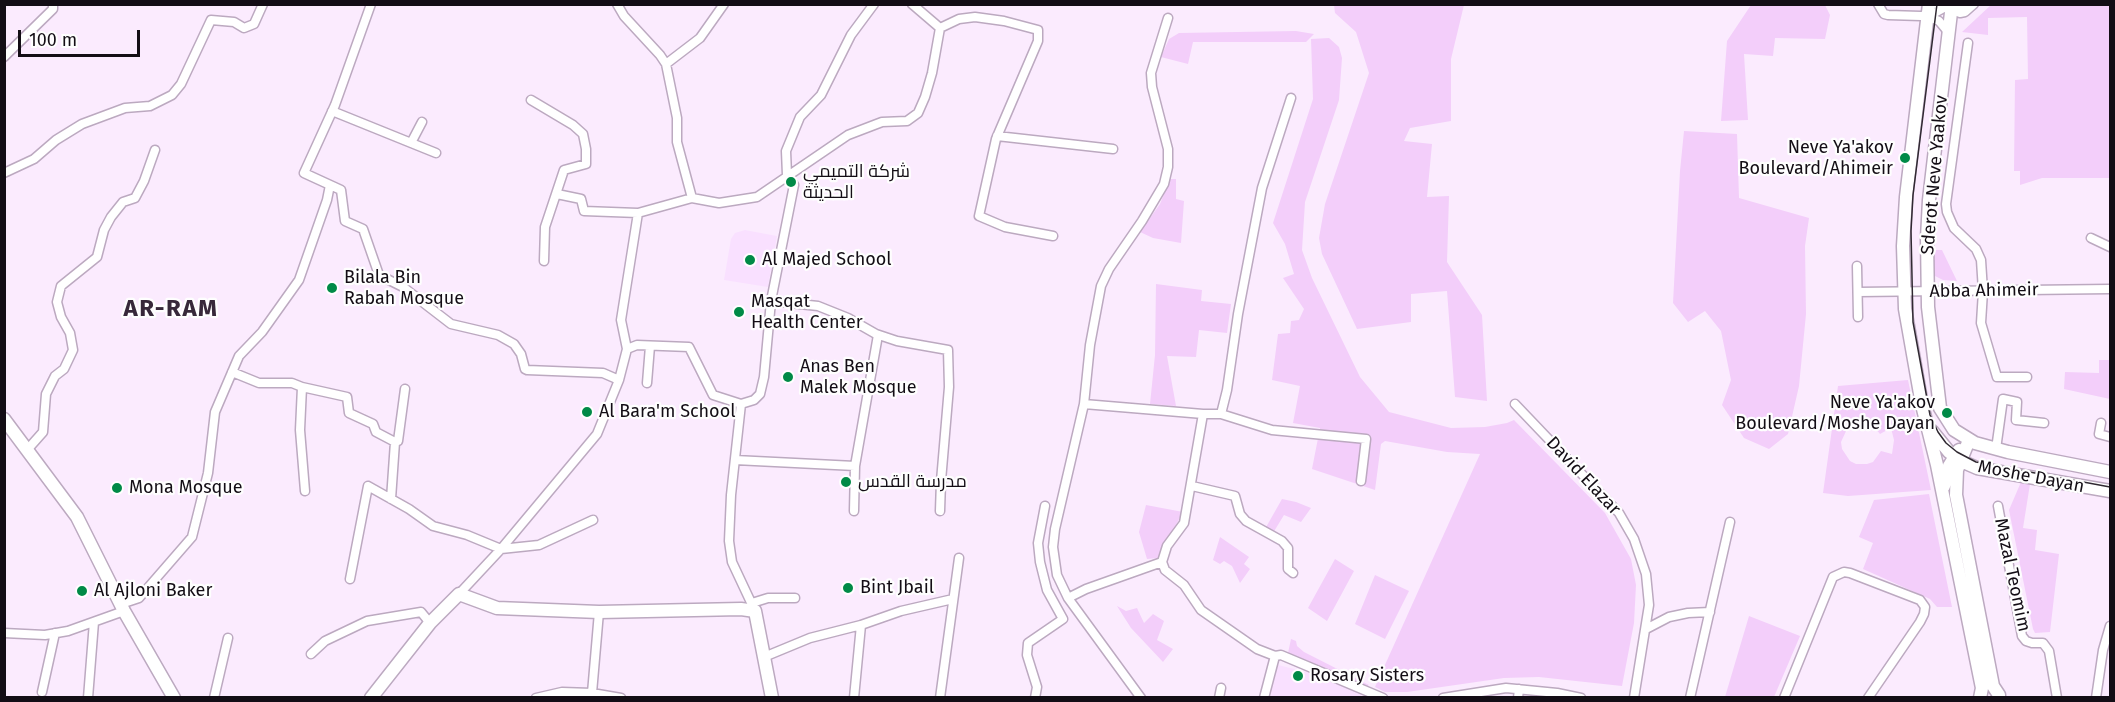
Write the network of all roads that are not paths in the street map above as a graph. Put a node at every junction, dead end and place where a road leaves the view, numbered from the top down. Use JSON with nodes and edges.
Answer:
{"nodes":[{"id":1,"x":53,"y":4,"type":"edge"},
{"id":2,"x":371,"y":4,"type":"edge"},
{"id":3,"x":617,"y":4,"type":"edge"},
{"id":4,"x":724,"y":4,"type":"edge"},
{"id":5,"x":874,"y":4,"type":"edge"},
{"id":6,"x":912,"y":4,"type":"edge"},
{"id":7,"x":1878,"y":4,"type":"edge"},
{"id":8,"x":1965,"y":4,"type":"edge"},
{"id":9,"x":1974,"y":4,"type":"edge"},
{"id":10,"x":262,"y":5,"type":"edge"},
{"id":11,"x":1947,"y":6,"type":"edge"},
{"id":12,"x":1929,"y":16,"type":"edge"},
{"id":13,"x":1168,"y":18,"type":"dead end"},
{"id":14,"x":940,"y":28,"type":"junction"},
{"id":15,"x":1949,"y":33,"type":"junction"},
{"id":16,"x":1968,"y":43,"type":"dead end"},
{"id":17,"x":4,"y":57,"type":"edge"},
{"id":18,"x":666,"y":64,"type":"junction"},
{"id":19,"x":1291,"y":98,"type":"dead end"},
{"id":20,"x":531,"y":100,"type":"dead end"},
{"id":21,"x":332,"y":111,"type":"junction"},
{"id":22,"x":422,"y":122,"type":"dead end"},
{"id":23,"x":997,"y":136,"type":"junction"},
{"id":24,"x":411,"y":143,"type":"junction"},
{"id":25,"x":1113,"y":149,"type":"dead end"},
{"id":26,"x":155,"y":150,"type":"dead end"},
{"id":27,"x":436,"y":153,"type":"dead end"},
{"id":28,"x":4,"y":173,"type":"edge"},
{"id":29,"x":787,"y":175,"type":"junction"},
{"id":30,"x":330,"y":185,"type":"junction"},
{"id":31,"x":557,"y":194,"type":"junction"},
{"id":32,"x":692,"y":198,"type":"junction"},
{"id":33,"x":639,"y":213,"type":"junction"},
{"id":34,"x":1053,"y":236,"type":"dead end"},
{"id":35,"x":2091,"y":238,"type":"dead end"},
{"id":36,"x":2110,"y":247,"type":"edge"},
{"id":37,"x":544,"y":261,"type":"dead end"},
{"id":38,"x":1857,"y":266,"type":"dead end"},
{"id":39,"x":2110,"y":289,"type":"edge"},
{"id":40,"x":1983,"y":291,"type":"junction"},
{"id":41,"x":1858,"y":292,"type":"junction"},
{"id":42,"x":1927,"y":292,"type":"junction"},
{"id":43,"x":1904,"y":293,"type":"junction"},
{"id":44,"x":771,"y":301,"type":"junction"},
{"id":45,"x":1858,"y":318,"type":"dead end"},
{"id":46,"x":878,"y":335,"type":"junction"},
{"id":47,"x":650,"y":346,"type":"junction"},
{"id":48,"x":627,"y":349,"type":"junction"},
{"id":49,"x":232,"y":372,"type":"junction"},
{"id":50,"x":2027,"y":377,"type":"dead end"},
{"id":51,"x":619,"y":380,"type":"junction"},
{"id":52,"x":647,"y":383,"type":"dead end"},
{"id":53,"x":302,"y":387,"type":"junction"},
{"id":54,"x":405,"y":389,"type":"dead end"},
{"id":55,"x":741,"y":404,"type":"junction"},
{"id":56,"x":1084,"y":404,"type":"junction"},
{"id":57,"x":1515,"y":404,"type":"dead end"},
{"id":58,"x":1203,"y":414,"type":"junction"},
{"id":59,"x":1221,"y":414,"type":"junction"},
{"id":60,"x":1925,"y":416,"type":"junction"},
{"id":61,"x":4,"y":418,"type":"edge"},
{"id":62,"x":2044,"y":423,"type":"dead end"},
{"id":63,"x":2101,"y":423,"type":"dead end"},
{"id":64,"x":2110,"y":437,"type":"edge"},
{"id":65,"x":1969,"y":440,"type":"junction"},
{"id":66,"x":395,"y":442,"type":"junction"},
{"id":67,"x":27,"y":450,"type":"junction"},
{"id":68,"x":1995,"y":450,"type":"junction"},
{"id":69,"x":1958,"y":458,"type":"junction"},
{"id":70,"x":735,"y":460,"type":"junction"},
{"id":71,"x":855,"y":466,"type":"junction"},
{"id":72,"x":1981,"y":469,"type":"junction"},
{"id":73,"x":2110,"y":472,"type":"edge"},
{"id":74,"x":1360,"y":481,"type":"dead end"},
{"id":75,"x":1955,"y":484,"type":"junction"},
{"id":76,"x":1192,"y":486,"type":"junction"},
{"id":77,"x":304,"y":491,"type":"dead end"},
{"id":78,"x":2110,"y":491,"type":"edge"},
{"id":79,"x":391,"y":499,"type":"junction"},
{"id":80,"x":1045,"y":506,"type":"dead end"},
{"id":81,"x":1998,"y":506,"type":"dead end"},
{"id":82,"x":1945,"y":507,"type":"junction"},
{"id":83,"x":854,"y":511,"type":"dead end"},
{"id":84,"x":940,"y":511,"type":"dead end"},
{"id":85,"x":593,"y":520,"type":"dead end"},
{"id":86,"x":1730,"y":522,"type":"dead end"},
{"id":87,"x":501,"y":549,"type":"junction"},
{"id":88,"x":959,"y":558,"type":"dead end"},
{"id":89,"x":1161,"y":562,"type":"junction"},
{"id":90,"x":1293,"y":573,"type":"dead end"},
{"id":91,"x":350,"y":579,"type":"dead end"},
{"id":92,"x":459,"y":594,"type":"junction"},
{"id":93,"x":795,"y":598,"type":"dead end"},
{"id":94,"x":1068,"y":598,"type":"junction"},
{"id":95,"x":953,"y":599,"type":"junction"},
{"id":96,"x":754,"y":607,"type":"junction"},
{"id":97,"x":123,"y":608,"type":"junction"},
{"id":98,"x":599,"y":612,"type":"junction"},
{"id":99,"x":1710,"y":612,"type":"junction"},
{"id":100,"x":94,"y":622,"type":"junction"},
{"id":101,"x":430,"y":623,"type":"junction"},
{"id":102,"x":861,"y":625,"type":"junction"},
{"id":103,"x":2110,"y":626,"type":"edge"},
{"id":104,"x":1646,"y":629,"type":"junction"},
{"id":105,"x":4,"y":633,"type":"edge"},
{"id":106,"x":55,"y":633,"type":"junction"},
{"id":107,"x":228,"y":638,"type":"dead end"},
{"id":108,"x":311,"y":654,"type":"dead end"},
{"id":109,"x":1275,"y":656,"type":"junction"},
{"id":110,"x":764,"y":657,"type":"junction"},
{"id":111,"x":1221,"y":688,"type":"dead end"},
{"id":112,"x":42,"y":692,"type":"dead end"},
{"id":113,"x":1518,"y":693,"type":"edge"},
{"id":114,"x":591,"y":695,"type":"edge"},
{"id":115,"x":1369,"y":695,"type":"edge"},
{"id":116,"x":2000,"y":696,"type":"edge"},
{"id":117,"x":88,"y":698,"type":"edge"},
{"id":118,"x":174,"y":698,"type":"edge"},
{"id":119,"x":214,"y":698,"type":"edge"},
{"id":120,"x":372,"y":698,"type":"edge"},
{"id":121,"x":536,"y":698,"type":"edge"},
{"id":122,"x":621,"y":698,"type":"edge"},
{"id":123,"x":772,"y":698,"type":"edge"},
{"id":124,"x":854,"y":698,"type":"edge"},
{"id":125,"x":940,"y":698,"type":"edge"},
{"id":126,"x":1035,"y":698,"type":"edge"},
{"id":127,"x":1141,"y":698,"type":"edge"},
{"id":128,"x":1219,"y":698,"type":"edge"},
{"id":129,"x":1264,"y":698,"type":"edge"},
{"id":130,"x":1383,"y":698,"type":"edge"},
{"id":131,"x":1443,"y":698,"type":"edge"},
{"id":132,"x":1581,"y":698,"type":"edge"},
{"id":133,"x":1634,"y":698,"type":"edge"},
{"id":134,"x":1690,"y":698,"type":"edge"},
{"id":135,"x":1784,"y":698,"type":"edge"},
{"id":136,"x":1868,"y":698,"type":"edge"},
{"id":137,"x":1980,"y":698,"type":"edge"},
{"id":138,"x":2057,"y":698,"type":"edge"},
{"id":139,"x":2096,"y":698,"type":"edge"}],
"edges":[{"from":1,"to":17,"type":"street"},
{"from":2,"to":21,"type":"street"},
{"from":3,"to":18,"type":"street"},
{"from":4,"to":18,"type":"street"},
{"from":5,"to":29,"type":"street"},
{"from":6,"to":14,"type":"street"},
{"from":7,"to":12,"type":"street"},
{"from":8,"to":11,"type":"street"},
{"from":9,"to":11,"type":"street"},
{"from":10,"to":28,"type":"street"},
{"from":11,"to":12,"type":"street"},
{"from":11,"to":15,"type":"street","name":"Sderot Neve Yaakov"},
{"from":12,"to":15,"type":"street"},
{"from":12,"to":43,"type":"street","name":"Sderot Neve Yaakov"},
{"from":13,"to":56,"type":"street"},
{"from":14,"to":23,"type":"street"},
{"from":14,"to":29,"type":"street"},
{"from":15,"to":42,"type":"street","name":"Sderot Neve Yaakov"},
{"from":16,"to":40,"type":"street"},
{"from":18,"to":32,"type":"street"},
{"from":19,"to":59,"type":"street"},
{"from":20,"to":31,"type":"street"},
{"from":21,"to":24,"type":"street"},
{"from":21,"to":30,"type":"street"},
{"from":22,"to":24,"type":"street"},
{"from":23,"to":25,"type":"street"},
{"from":23,"to":34,"type":"street"},
{"from":24,"to":27,"type":"street"},
{"from":26,"to":67,"type":"street"},
{"from":29,"to":32,"type":"street"},
{"from":29,"to":44,"type":"street"},
{"from":30,"to":49,"type":"street"},
{"from":30,"to":51,"type":"street"},
{"from":31,"to":33,"type":"street"},
{"from":31,"to":37,"type":"street"},
{"from":32,"to":33,"type":"street"},
{"from":33,"to":48,"type":"street"},
{"from":35,"to":36,"type":"street"},
{"from":38,"to":41,"type":"street"},
{"from":39,"to":40,"type":"street","name":"Abba Ahimeir"},
{"from":40,"to":42,"type":"street","name":"Abba Ahimeir"},
{"from":40,"to":50,"type":"street"},
{"from":41,"to":43,"type":"street","name":"Abba Ahimeir"},
{"from":41,"to":45,"type":"street"},
{"from":42,"to":43,"type":"street","name":"Abba Ahimeir"},
{"from":42,"to":65,"type":"street","name":"Sderot Neve Yaakov"},
{"from":43,"to":60,"type":"street","name":"Sderot Neve Yaakov"},
{"from":44,"to":46,"type":"street"},
{"from":44,"to":55,"type":"street"},
{"from":46,"to":71,"type":"street"},
{"from":46,"to":84,"type":"street"},
{"from":47,"to":48,"type":"street"},
{"from":47,"to":52,"type":"street"},
{"from":47,"to":55,"type":"street"},
{"from":48,"to":51,"type":"street"},
{"from":49,"to":53,"type":"street"},
{"from":49,"to":97,"type":"street"},
{"from":51,"to":87,"type":"street"},
{"from":53,"to":66,"type":"street"},
{"from":53,"to":77,"type":"street"},
{"from":54,"to":66,"type":"street"},
{"from":55,"to":70,"type":"street"},
{"from":56,"to":58,"type":"street"},
{"from":56,"to":94,"type":"street"},
{"from":57,"to":104,"type":"street","name":"David Elazar"},
{"from":58,"to":59,"type":"street"},
{"from":58,"to":76,"type":"street"},
{"from":59,"to":74,"type":"street"},
{"from":60,"to":69,"type":"street","name":"Sderot Neve Yaakov"},
{"from":60,"to":82,"type":"street","name":"Sderot Neve Yaakov"},
{"from":61,"to":67,"type":"street"},
{"from":62,"to":68,"type":"street"},
{"from":63,"to":64,"type":"street"},
{"from":65,"to":68,"type":"street","name":"Moshe Dayan"},
{"from":65,"to":69,"type":"street","name":"Sderot Neve Yaakov"},
{"from":66,"to":79,"type":"street"},
{"from":67,"to":97,"type":"street"},
{"from":68,"to":73,"type":"street","name":"Moshe Dayan"},
{"from":69,"to":72,"type":"street","name":"Moshe Dayan"},
{"from":69,"to":75,"type":"street","name":"Sderot Neve Yaakov"},
{"from":69,"to":82,"type":"street","name":"Sderot Neve Yaakov"},
{"from":70,"to":71,"type":"street"},
{"from":70,"to":96,"type":"street"},
{"from":71,"to":83,"type":"street"},
{"from":72,"to":75,"type":"street"},
{"from":72,"to":78,"type":"street","name":"Moshe Dayan"},
{"from":75,"to":116,"type":"street","name":"Sderot Neve Yaakov"},
{"from":76,"to":89,"type":"street"},
{"from":76,"to":90,"type":"street"},
{"from":79,"to":87,"type":"street"},
{"from":79,"to":91,"type":"street"},
{"from":80,"to":126,"type":"street"},
{"from":81,"to":138,"type":"street","name":"Mazal Teomim"},
{"from":82,"to":137,"type":"street","name":"Sderot Neve Yaakov"},
{"from":85,"to":87,"type":"street"},
{"from":86,"to":99,"type":"street"},
{"from":87,"to":92,"type":"street"},
{"from":88,"to":95,"type":"street"},
{"from":89,"to":94,"type":"street"},
{"from":89,"to":109,"type":"street"},
{"from":92,"to":98,"type":"street"},
{"from":92,"to":101,"type":"street"},
{"from":93,"to":96,"type":"street"},
{"from":94,"to":127,"type":"street"},
{"from":95,"to":102,"type":"street"},
{"from":95,"to":125,"type":"street"},
{"from":96,"to":98,"type":"street"},
{"from":96,"to":110,"type":"street"},
{"from":97,"to":100,"type":"street"},
{"from":97,"to":118,"type":"street"},
{"from":98,"to":114,"type":"street"},
{"from":99,"to":104,"type":"street"},
{"from":99,"to":134,"type":"street"},
{"from":100,"to":106,"type":"street"},
{"from":100,"to":117,"type":"street"},
{"from":101,"to":108,"type":"street"},
{"from":101,"to":120,"type":"street"},
{"from":102,"to":110,"type":"street"},
{"from":102,"to":124,"type":"street"},
{"from":103,"to":139,"type":"street"},
{"from":104,"to":133,"type":"street","name":"David Elazar"},
{"from":105,"to":106,"type":"street"},
{"from":106,"to":112,"type":"street"},
{"from":107,"to":119,"type":"street"},
{"from":109,"to":115,"type":"street"},
{"from":109,"to":129,"type":"street"},
{"from":110,"to":123,"type":"street"},
{"from":111,"to":128,"type":"street"},
{"from":113,"to":131,"type":"street"},
{"from":113,"to":132,"type":"street"},
{"from":114,"to":121,"type":"street"},
{"from":114,"to":122,"type":"street"},
{"from":115,"to":130,"type":"street"},
{"from":116,"to":137,"type":"street"},
{"from":135,"to":136,"type":"street"}]}
